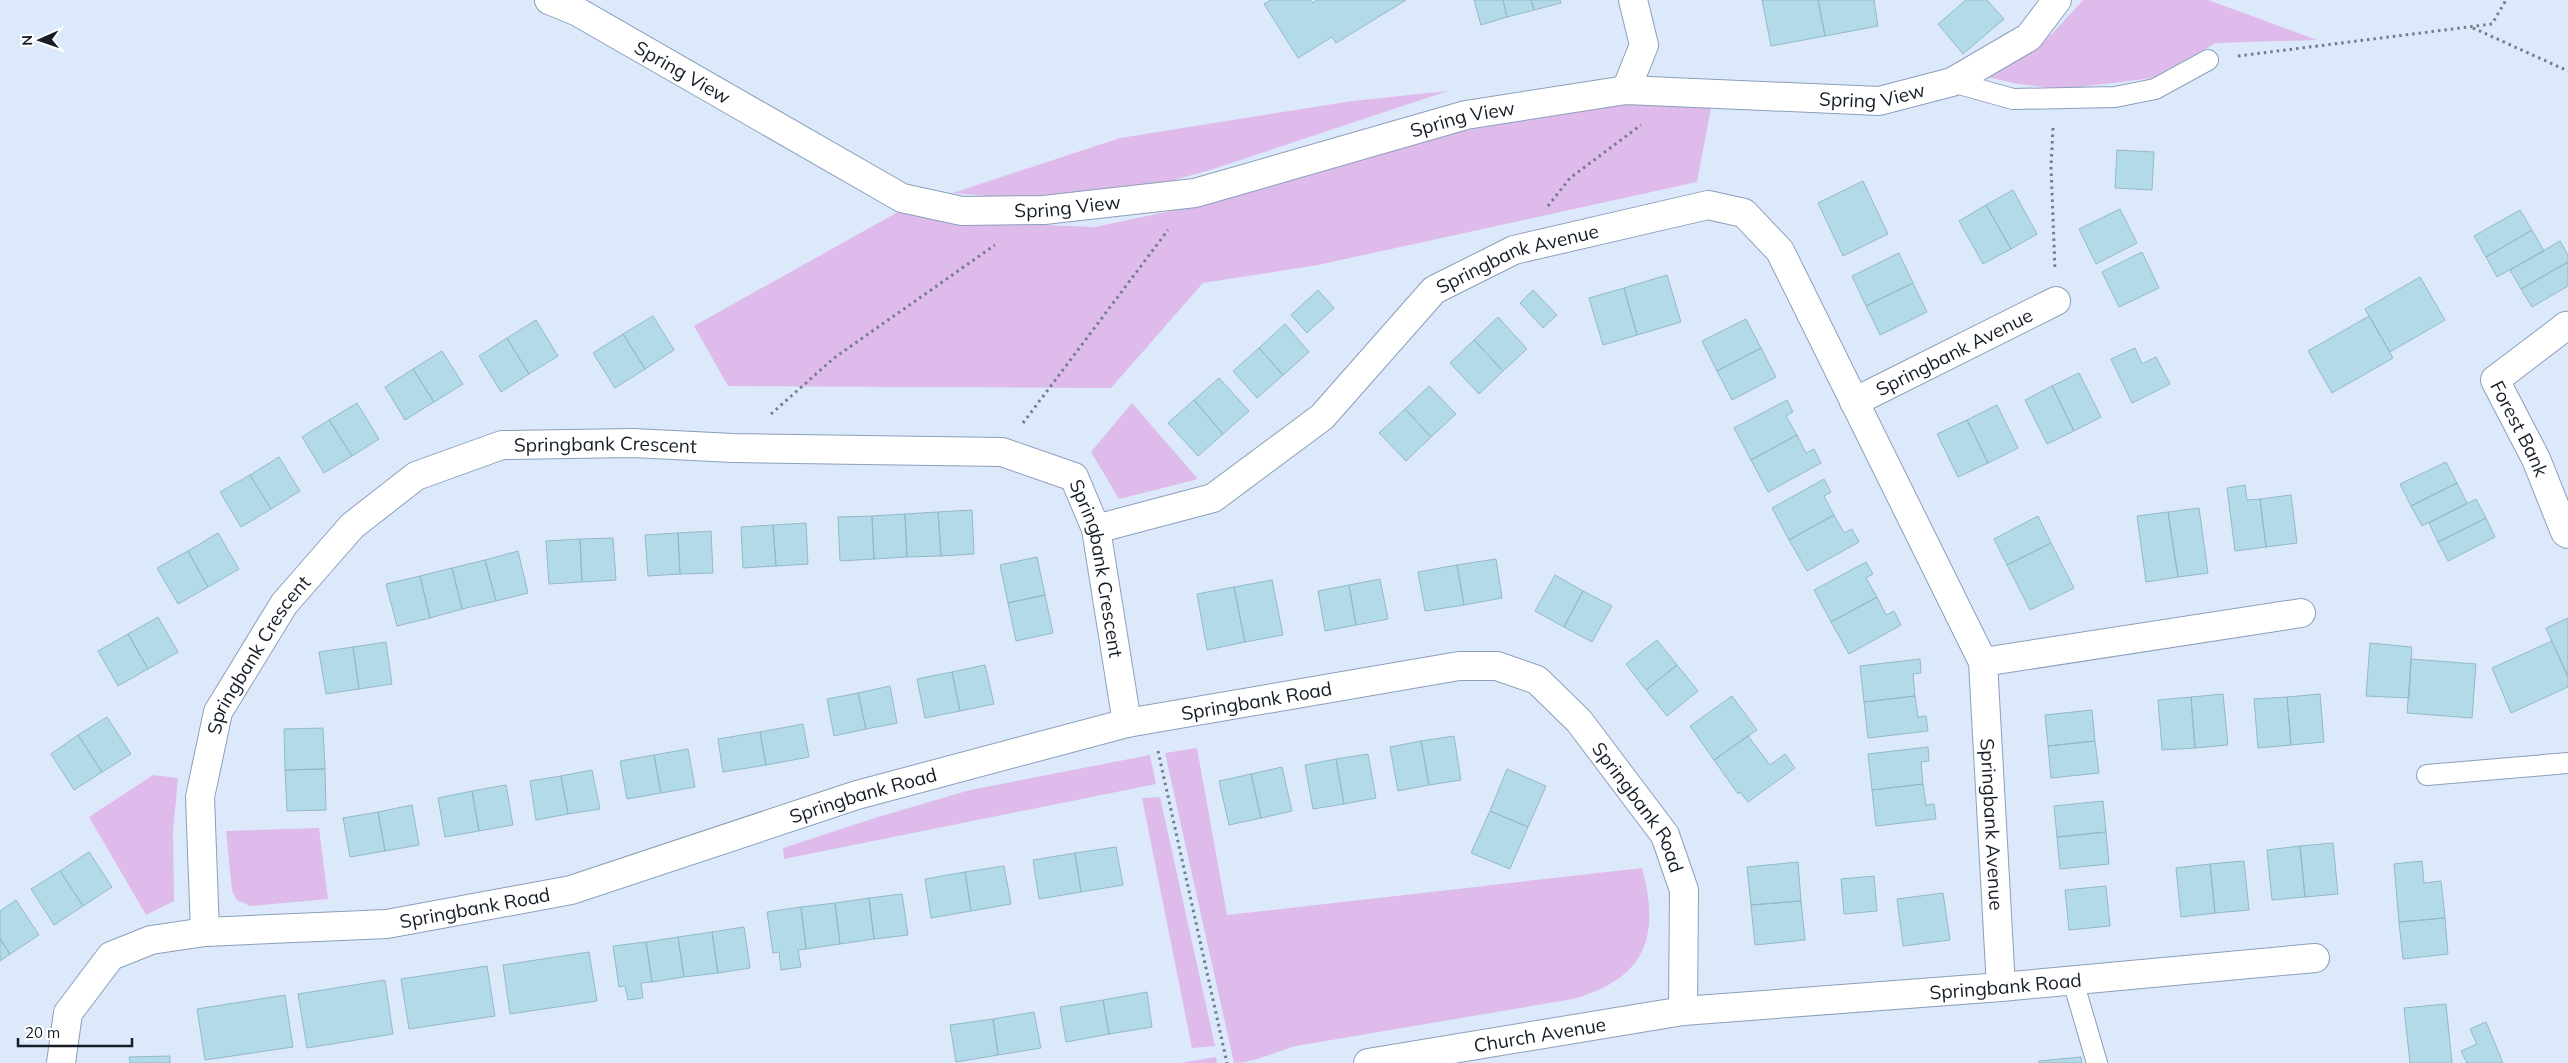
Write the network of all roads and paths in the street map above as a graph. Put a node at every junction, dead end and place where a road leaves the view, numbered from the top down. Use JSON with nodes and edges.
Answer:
{"nodes":[{"id":1,"x":549,"y":0,"type":"edge"},
{"id":2,"x":1633,"y":0,"type":"edge"},
{"id":3,"x":2057,"y":0,"type":"edge"},
{"id":4,"x":2506,"y":0,"type":"edge"},
{"id":5,"x":2472,"y":27,"type":"junction"},
{"id":6,"x":2208,"y":60,"type":"joint"},
{"id":7,"x":2568,"y":71,"type":"edge"},
{"id":8,"x":1952,"y":82,"type":"junction"},
{"id":9,"x":1626,"y":90,"type":"junction"},
{"id":10,"x":2055,"y":100,"type":"junction"},
{"id":11,"x":1644,"y":122,"type":"dead end"},
{"id":12,"x":1195,"y":193,"type":"junction"},
{"id":13,"x":1547,"y":207,"type":"dead end"},
{"id":14,"x":996,"y":244,"type":"dead end"},
{"id":15,"x":2056,"y":301,"type":"joint"},
{"id":16,"x":2568,"y":327,"type":"edge"},
{"id":17,"x":1854,"y":402,"type":"junction"},
{"id":18,"x":733,"y":448,"type":"junction"},
{"id":19,"x":1002,"y":452,"type":"junction"},
{"id":20,"x":1096,"y":529,"type":"junction"},
{"id":21,"x":2568,"y":534,"type":"edge"},
{"id":22,"x":2301,"y":613,"type":"dead end"},
{"id":23,"x":1984,"y":662,"type":"junction"},
{"id":24,"x":1139,"y":721,"type":"junction"},
{"id":25,"x":2568,"y":763,"type":"edge"},
{"id":26,"x":2427,"y":775,"type":"dead end"},
{"id":27,"x":205,"y":932,"type":"junction"},
{"id":28,"x":2315,"y":958,"type":"dead end"},
{"id":29,"x":2073,"y":981,"type":"junction"},
{"id":30,"x":2001,"y":987,"type":"junction"},
{"id":31,"x":1683,"y":1012,"type":"junction"},
{"id":32,"x":61,"y":1063,"type":"edge"},
{"id":33,"x":1226,"y":1063,"type":"edge"},
{"id":34,"x":1368,"y":1063,"type":"edge"},
{"id":35,"x":2097,"y":1063,"type":"edge"}],
"edges":[{"from":1,"to":12,"type":"street","name":"Spring View"},
{"from":2,"to":9,"type":"street"},
{"from":3,"to":8,"type":"street","name":"Spring View"},
{"from":4,"to":5,"type":"path"},
{"from":5,"to":6,"type":"path"},
{"from":5,"to":7,"type":"path"},
{"from":6,"to":10,"type":"lane"},
{"from":8,"to":9,"type":"street","name":"Spring View"},
{"from":8,"to":10,"type":"lane"},
{"from":9,"to":12,"type":"street","name":"Spring View"},
{"from":10,"to":15,"type":"path"},
{"from":11,"to":13,"type":"path"},
{"from":12,"to":19,"type":"path"},
{"from":14,"to":18,"type":"path"},
{"from":15,"to":17,"type":"street","name":"Springbank Avenue"},
{"from":16,"to":21,"type":"street","name":"Forest Bank"},
{"from":17,"to":20,"type":"street","name":"Springbank Avenue"},
{"from":17,"to":23,"type":"street","name":"Springbank Avenue"},
{"from":18,"to":19,"type":"street","name":"Springbank Crescent"},
{"from":18,"to":27,"type":"street","name":"Springbank Crescent"},
{"from":19,"to":20,"type":"street","name":"Springbank Crescent"},
{"from":20,"to":24,"type":"street","name":"Springbank Crescent"},
{"from":22,"to":23,"type":"street"},
{"from":23,"to":30,"type":"street","name":"Springbank Avenue"},
{"from":24,"to":27,"type":"street","name":"Springbank Road"},
{"from":24,"to":31,"type":"street","name":"Springbank Road"},
{"from":24,"to":33,"type":"path"},
{"from":25,"to":26,"type":"lane"},
{"from":27,"to":32,"type":"street","name":"Springbank Road"},
{"from":28,"to":29,"type":"street","name":"Springbank Road"},
{"from":29,"to":30,"type":"street","name":"Springbank Road"},
{"from":29,"to":35,"type":"lane"},
{"from":30,"to":31,"type":"street","name":"Springbank Road"},
{"from":31,"to":34,"type":"street","name":"Church Avenue"}]}
